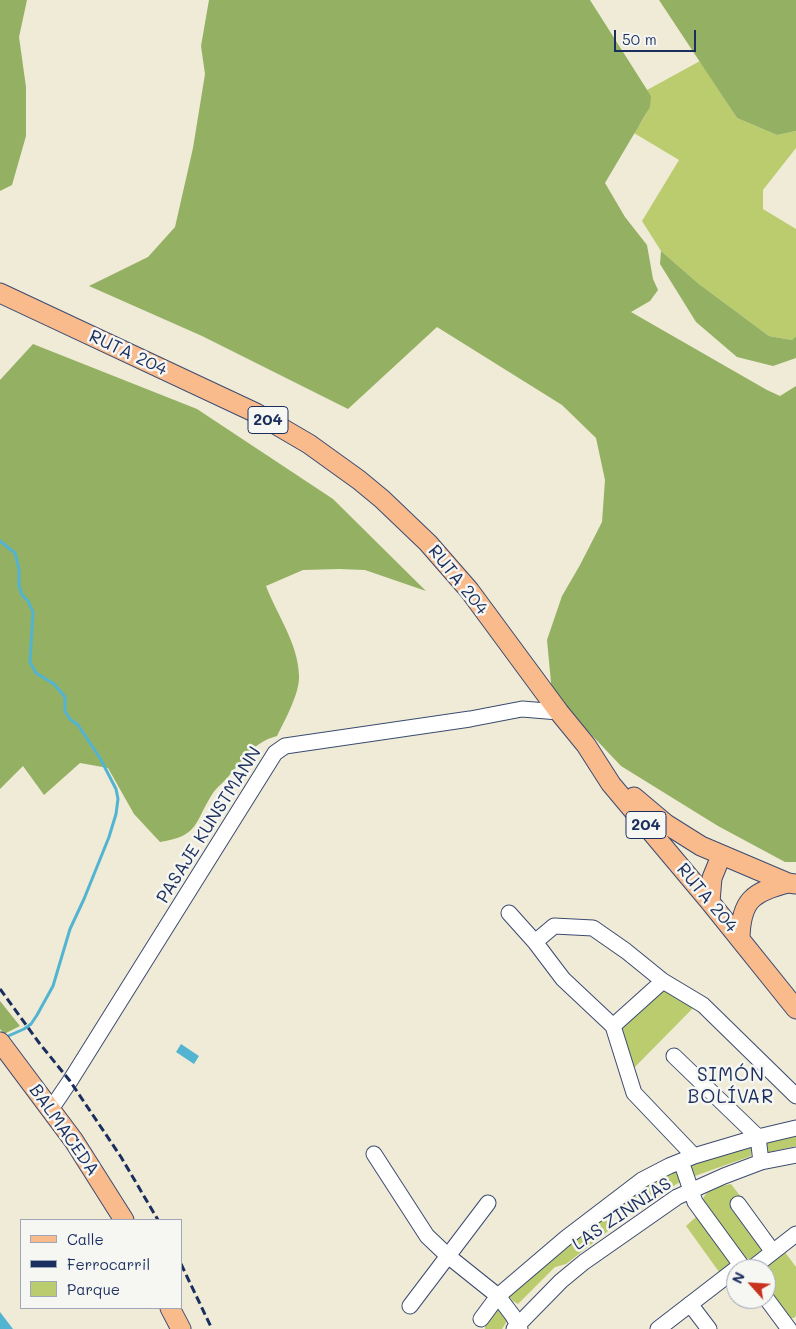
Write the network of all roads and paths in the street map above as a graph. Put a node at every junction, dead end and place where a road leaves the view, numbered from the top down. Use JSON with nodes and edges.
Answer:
{"nodes":[{"id":1,"x":0,"y":293,"type":"edge"},
{"id":2,"x":559,"y":712,"type":"junction"},
{"id":3,"x":586,"y":745,"type":"junction"},
{"id":4,"x":721,"y":856,"type":"junction"},
{"id":5,"x":792,"y":884,"type":"edge"},
{"id":6,"x":710,"y":902,"type":"junction"},
{"id":7,"x":509,"y":913,"type":"dead end"},
{"id":8,"x":740,"y":938,"type":"junction"},
{"id":9,"x":535,"y":942,"type":"junction"},
{"id":10,"x":663,"y":981,"type":"junction"},
{"id":11,"x":796,"y":1009,"type":"edge"},
{"id":12,"x":614,"y":1026,"type":"junction"},
{"id":13,"x":0,"y":1042,"type":"edge"},
{"id":14,"x":674,"y":1056,"type":"dead end"},
{"id":15,"x":796,"y":1096,"type":"edge"},
{"id":16,"x":51,"y":1109,"type":"junction"},
{"id":17,"x":796,"y":1128,"type":"edge"},
{"id":18,"x":758,"y":1137,"type":"junction"},
{"id":19,"x":374,"y":1154,"type":"dead end"},
{"id":20,"x":796,"y":1154,"type":"edge"},
{"id":21,"x":688,"y":1158,"type":"junction"},
{"id":22,"x":760,"y":1162,"type":"junction"},
{"id":23,"x":690,"y":1190,"type":"junction"},
{"id":24,"x":488,"y":1203,"type":"dead end"},
{"id":25,"x":738,"y":1204,"type":"dead end"},
{"id":26,"x":123,"y":1219,"type":"edge"},
{"id":27,"x":796,"y":1234,"type":"edge"},
{"id":28,"x":773,"y":1252,"type":"junction"},
{"id":29,"x":448,"y":1256,"type":"junction"},
{"id":30,"x":738,"y":1259,"type":"edge"},
{"id":31,"x":761,"y":1259,"type":"edge"},
{"id":32,"x":726,"y":1280,"type":"edge"},
{"id":33,"x":498,"y":1296,"type":"junction"},
{"id":34,"x":690,"y":1304,"type":"junction"},
{"id":35,"x":410,"y":1306,"type":"dead end"},
{"id":36,"x":171,"y":1309,"type":"edge"},
{"id":37,"x":775,"y":1309,"type":"edge"},
{"id":38,"x":481,"y":1319,"type":"dead end"},
{"id":39,"x":796,"y":1326,"type":"edge"},
{"id":40,"x":517,"y":1328,"type":"edge"},
{"id":41,"x":181,"y":1329,"type":"edge"},
{"id":42,"x":658,"y":1329,"type":"edge"},
{"id":43,"x":709,"y":1329,"type":"edge"},
{"id":44,"x":791,"y":1329,"type":"edge"}],
"edges":[{"from":1,"to":2,"type":"main road","name":"RUTA 204","number":"204"},
{"from":2,"to":3,"type":"main road","name":"RUTA 204","number":"204"},
{"from":2,"to":16,"type":"street","name":"PASAJE KUNSTMANN"},
{"from":3,"to":4,"type":"main road"},
{"from":3,"to":6,"type":"main road","name":"RUTA 204","number":"204"},
{"from":4,"to":5,"type":"main road"},
{"from":4,"to":6,"type":"main road"},
{"from":5,"to":8,"type":"main road"},
{"from":6,"to":8,"type":"main road","name":"RUTA 204","number":"204"},
{"from":7,"to":9,"type":"street"},
{"from":8,"to":11,"type":"main road","name":"RUTA 204","number":"204"},
{"from":9,"to":10,"type":"street"},
{"from":9,"to":12,"type":"street"},
{"from":10,"to":12,"type":"street"},
{"from":10,"to":15,"type":"street"},
{"from":12,"to":21,"type":"street"},
{"from":13,"to":16,"type":"main road","name":"BALMACEDA"},
{"from":14,"to":18,"type":"street"},
{"from":16,"to":26,"type":"main road","name":"BALMACEDA"},
{"from":17,"to":18,"type":"street"},
{"from":18,"to":21,"type":"street"},
{"from":18,"to":22,"type":"street"},
{"from":19,"to":29,"type":"street"},
{"from":20,"to":22,"type":"street","name":"LAS ZINNIAS"},
{"from":21,"to":23,"type":"street"},
{"from":21,"to":33,"type":"street"},
{"from":22,"to":23,"type":"street","name":"LAS ZINNIAS"},
{"from":23,"to":30,"type":"street"},
{"from":23,"to":40,"type":"street","name":"LAS ZINNIAS"},
{"from":24,"to":29,"type":"street"},
{"from":25,"to":28,"type":"street"},
{"from":27,"to":28,"type":"street"},
{"from":28,"to":31,"type":"street"},
{"from":29,"to":33,"type":"street"},
{"from":29,"to":35,"type":"street"},
{"from":32,"to":34,"type":"street"},
{"from":33,"to":38,"type":"street"},
{"from":33,"to":40,"type":"street"},
{"from":34,"to":42,"type":"street"},
{"from":34,"to":43,"type":"street"},
{"from":36,"to":41,"type":"main road"},
{"from":37,"to":44,"type":"street"},
{"from":39,"to":44,"type":"street"}]}
